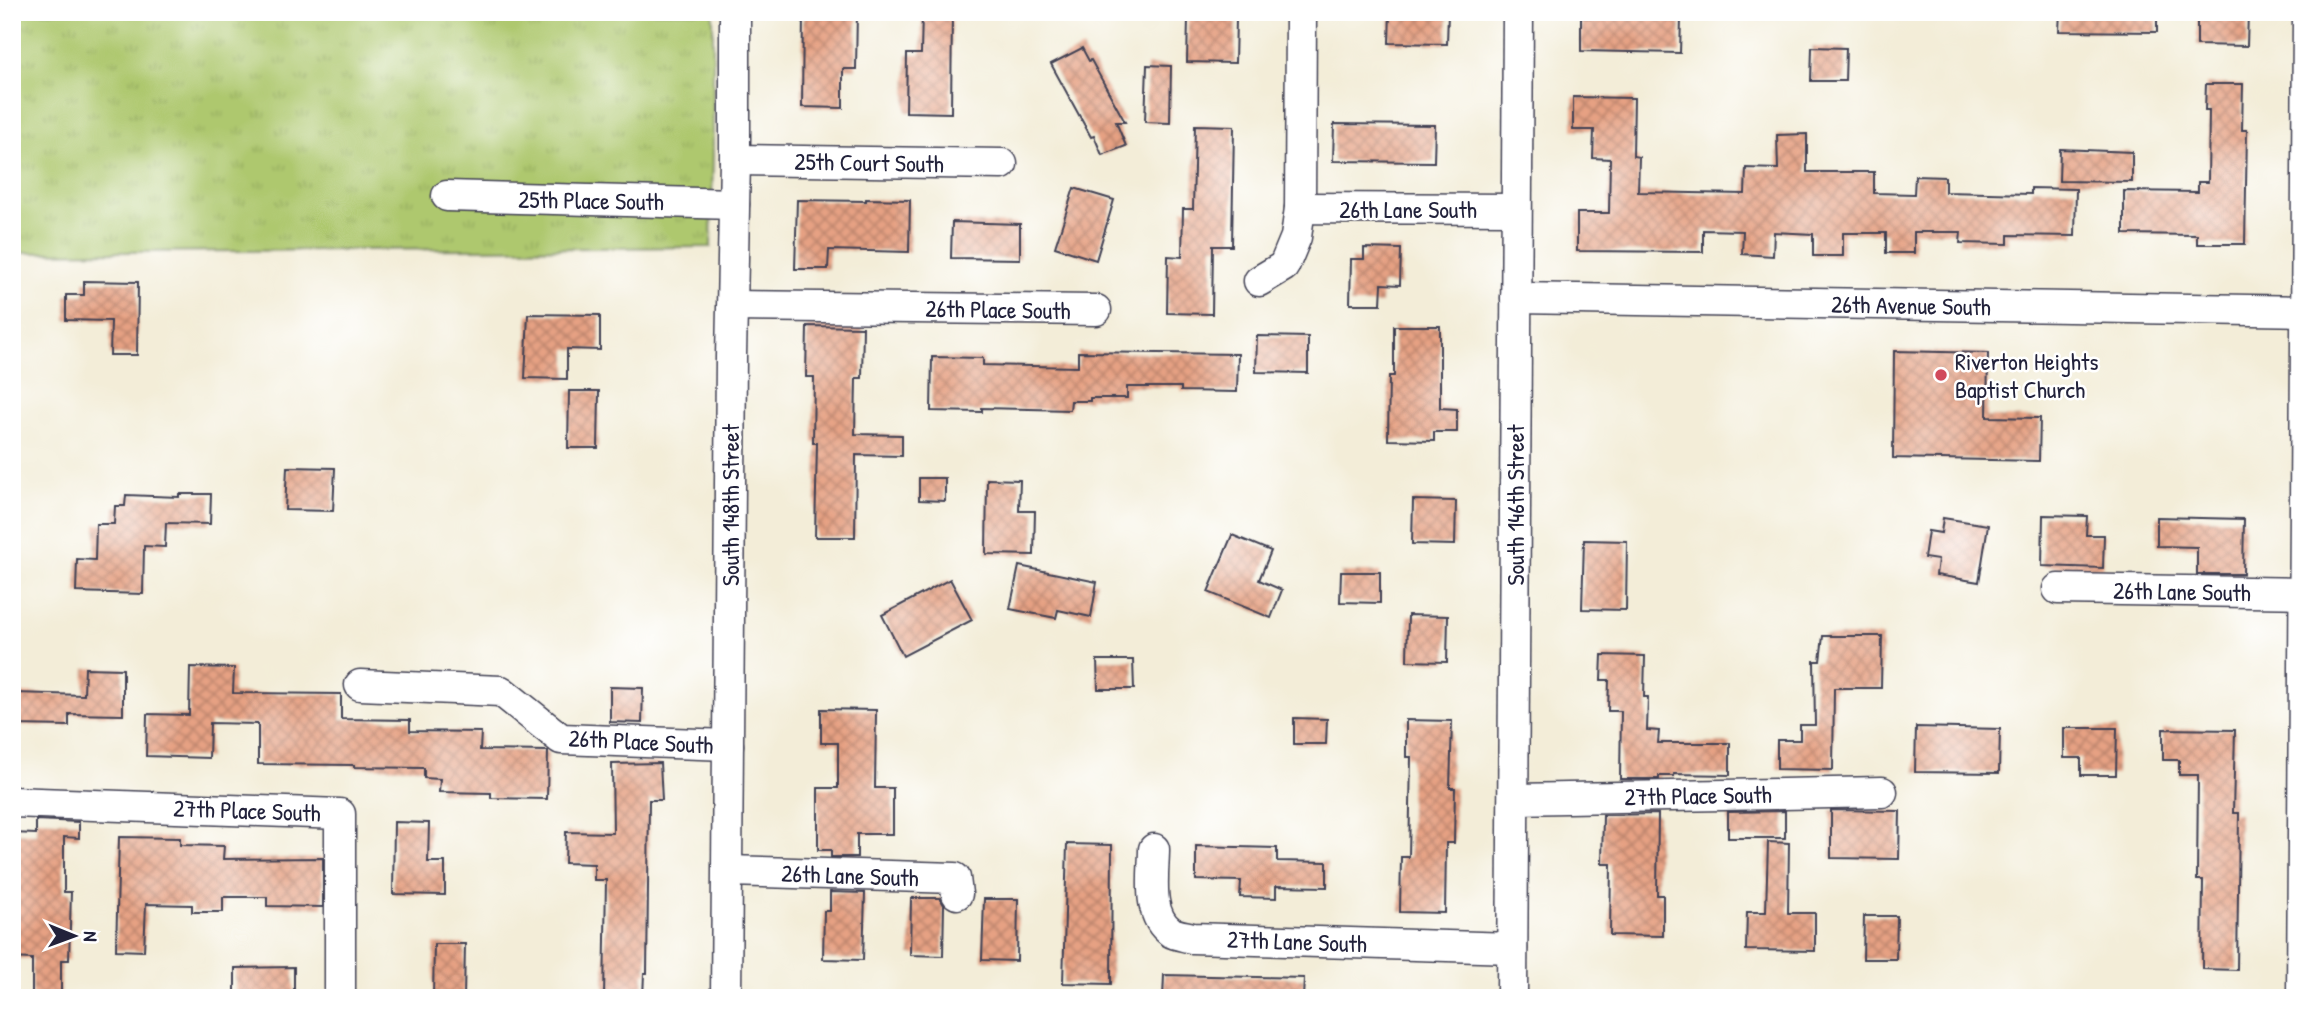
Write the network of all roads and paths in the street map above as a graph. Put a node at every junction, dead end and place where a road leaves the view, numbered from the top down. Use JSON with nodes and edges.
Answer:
{"nodes":[{"id":1,"x":735,"y":12,"type":"edge"},
{"id":2,"x":1301,"y":12,"type":"edge"},
{"id":3,"x":1518,"y":12,"type":"edge"},
{"id":4,"x":2308,"y":12,"type":"edge"},
{"id":5,"x":735,"y":160,"type":"junction"},
{"id":6,"x":1002,"y":164,"type":"dead end"},
{"id":7,"x":447,"y":197,"type":"dead end"},
{"id":8,"x":734,"y":204,"type":"junction"},
{"id":9,"x":1300,"y":208,"type":"junction"},
{"id":10,"x":1515,"y":209,"type":"junction"},
{"id":11,"x":1259,"y":281,"type":"dead end"},
{"id":12,"x":1516,"y":298,"type":"junction"},
{"id":13,"x":733,"y":306,"type":"junction"},
{"id":14,"x":1096,"y":310,"type":"dead end"},
{"id":15,"x":2306,"y":311,"type":"junction"},
{"id":16,"x":2059,"y":590,"type":"dead end"},
{"id":17,"x":2305,"y":593,"type":"junction"},
{"id":18,"x":360,"y":685,"type":"dead end"},
{"id":19,"x":728,"y":745,"type":"junction"},
{"id":20,"x":1882,"y":792,"type":"dead end"},
{"id":21,"x":1514,"y":799,"type":"junction"},
{"id":22,"x":12,"y":802,"type":"edge"},
{"id":23,"x":1154,"y":849,"type":"dead end"},
{"id":24,"x":727,"y":871,"type":"junction"},
{"id":25,"x":957,"y":894,"type":"dead end"},
{"id":26,"x":1512,"y":948,"type":"junction"},
{"id":27,"x":340,"y":998,"type":"edge"},
{"id":28,"x":726,"y":998,"type":"edge"},
{"id":29,"x":1511,"y":998,"type":"edge"},
{"id":30,"x":2302,"y":998,"type":"edge"}],
"edges":[{"from":1,"to":5,"type":"street","name":"South 148th Street"},
{"from":2,"to":9,"type":"street"},
{"from":3,"to":10,"type":"street","name":"South 146th Street"},
{"from":4,"to":15,"type":"street"},
{"from":5,"to":6,"type":"street","name":"25th Court South"},
{"from":5,"to":8,"type":"street","name":"South 148th Street"},
{"from":7,"to":8,"type":"street","name":"25th Place South"},
{"from":8,"to":13,"type":"street","name":"South 148th Street"},
{"from":9,"to":10,"type":"street","name":"26th Lane South"},
{"from":9,"to":11,"type":"street"},
{"from":10,"to":12,"type":"street","name":"South 146th Street"},
{"from":12,"to":15,"type":"street","name":"26th Avenue South"},
{"from":12,"to":21,"type":"street","name":"South 146th Street"},
{"from":13,"to":14,"type":"street","name":"26th Place South"},
{"from":13,"to":19,"type":"street","name":"South 148th Street"},
{"from":15,"to":17,"type":"street"},
{"from":16,"to":17,"type":"street","name":"26th Lane South"},
{"from":17,"to":30,"type":"street"},
{"from":18,"to":19,"type":"street","name":"26th Place South"},
{"from":19,"to":24,"type":"street","name":"South 148th Street"},
{"from":20,"to":21,"type":"street","name":"27th Place South"},
{"from":21,"to":26,"type":"street","name":"South 146th Street"},
{"from":22,"to":27,"type":"street","name":"27th Place South"},
{"from":23,"to":26,"type":"street","name":"27th Lane South"},
{"from":24,"to":25,"type":"street","name":"26th Lane South"},
{"from":24,"to":28,"type":"street","name":"South 148th Street"},
{"from":26,"to":29,"type":"street","name":"South 146th Street"}]}
